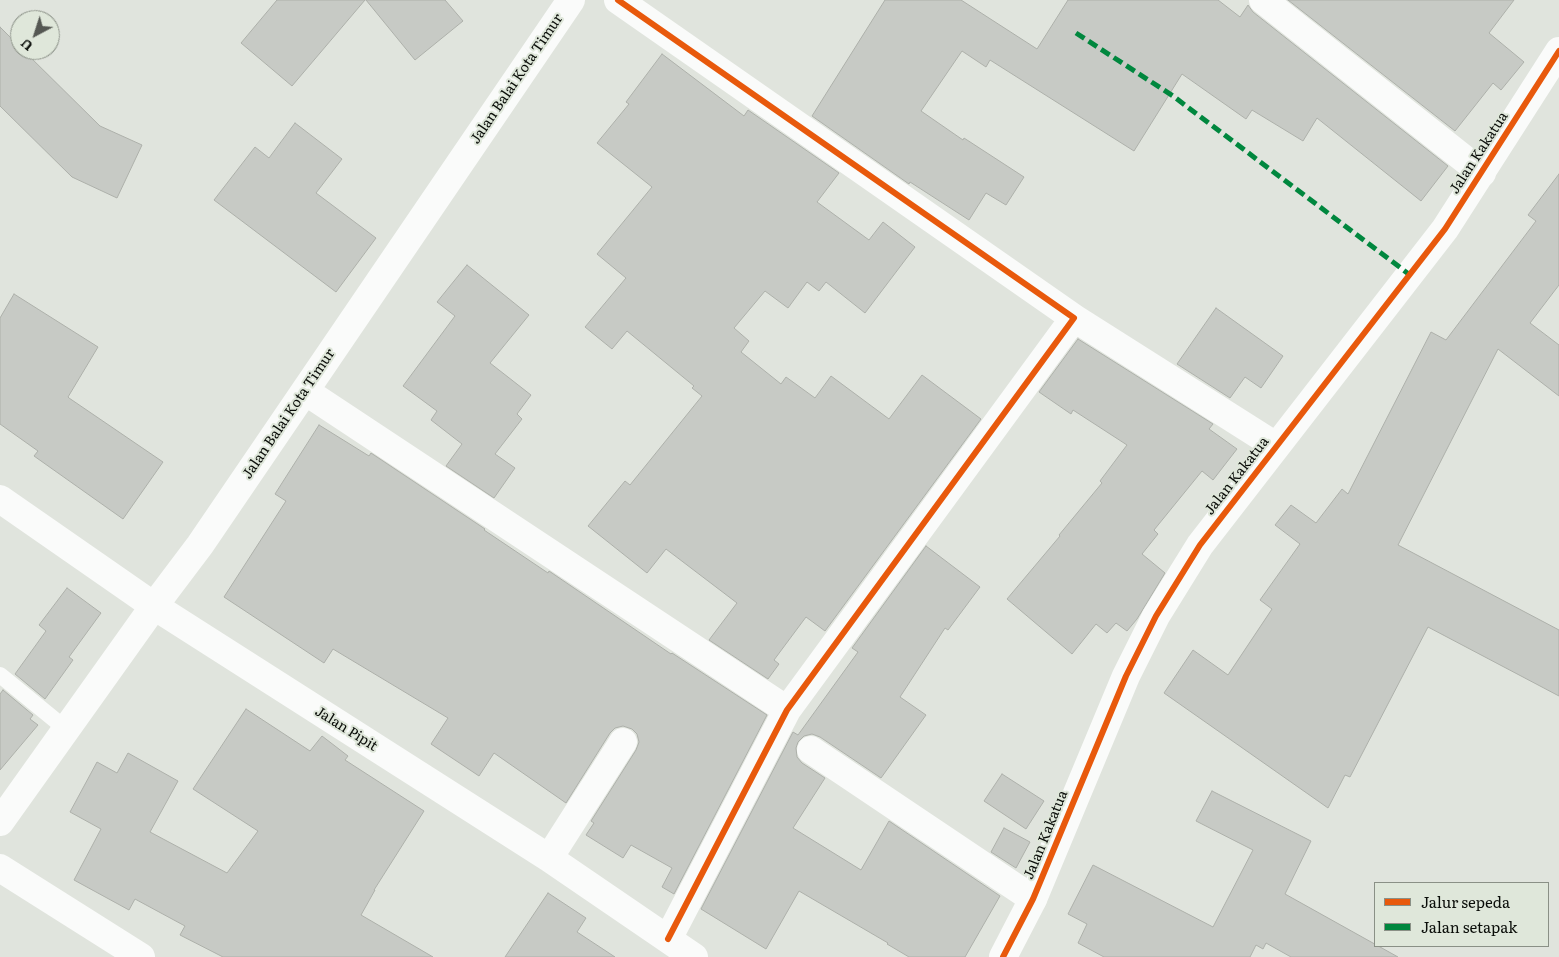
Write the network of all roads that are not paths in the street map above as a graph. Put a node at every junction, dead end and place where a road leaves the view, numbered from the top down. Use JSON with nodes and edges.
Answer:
{"nodes":[{"id":1,"x":571,"y":0,"type":"edge"},
{"id":2,"x":618,"y":0,"type":"edge"},
{"id":3,"x":1263,"y":0,"type":"edge"},
{"id":4,"x":1559,"y":51,"type":"edge"},
{"id":5,"x":1482,"y":173,"type":"junction"},
{"id":6,"x":1074,"y":318,"type":"junction"},
{"id":7,"x":305,"y":390,"type":"junction"},
{"id":8,"x":1276,"y":446,"type":"junction"},
{"id":9,"x":0,"y":499,"type":"edge"},
{"id":10,"x":154,"y":606,"type":"junction"},
{"id":11,"x":0,"y":674,"type":"edge"},
{"id":12,"x":787,"y":710,"type":"junction"},
{"id":13,"x":66,"y":729,"type":"junction"},
{"id":14,"x":623,"y":742,"type":"dead end"},
{"id":15,"x":811,"y":750,"type":"dead end"},
{"id":16,"x":0,"y":822,"type":"edge"},
{"id":17,"x":549,"y":858,"type":"junction"},
{"id":18,"x":0,"y":868,"type":"edge"},
{"id":19,"x":1033,"y":899,"type":"junction"},
{"id":20,"x":668,"y":939,"type":"junction"},
{"id":21,"x":141,"y":957,"type":"edge"},
{"id":22,"x":694,"y":957,"type":"edge"},
{"id":23,"x":1003,"y":957,"type":"edge"}],
"edges":[{"from":1,"to":7,"type":"street","name":"Jalan Balai Kota Timur"},
{"from":2,"to":6,"type":"street"},
{"from":3,"to":5,"type":"street"},
{"from":4,"to":5,"type":"street","name":"Jalan Kakatua"},
{"from":5,"to":8,"type":"street","name":"Jalan Kakatua"},
{"from":6,"to":8,"type":"street"},
{"from":6,"to":12,"type":"street"},
{"from":7,"to":10,"type":"street","name":"Jalan Balai Kota Timur"},
{"from":7,"to":12,"type":"street"},
{"from":8,"to":19,"type":"street","name":"Jalan Kakatua"},
{"from":9,"to":10,"type":"street","name":"Jalan Pipit"},
{"from":10,"to":13,"type":"street","name":"Jalan Balai Kota Timur"},
{"from":10,"to":17,"type":"street","name":"Jalan Pipit"},
{"from":11,"to":13,"type":"lane"},
{"from":12,"to":20,"type":"street"},
{"from":13,"to":16,"type":"street","name":"Jalan Balai Kota Timur"},
{"from":14,"to":17,"type":"street"},
{"from":15,"to":19,"type":"street"},
{"from":17,"to":20,"type":"street","name":"Jalan Pipit"},
{"from":18,"to":21,"type":"street"},
{"from":19,"to":23,"type":"street","name":"Jalan Kakatua"},
{"from":20,"to":22,"type":"street","name":"Jalan Pipit"}]}
